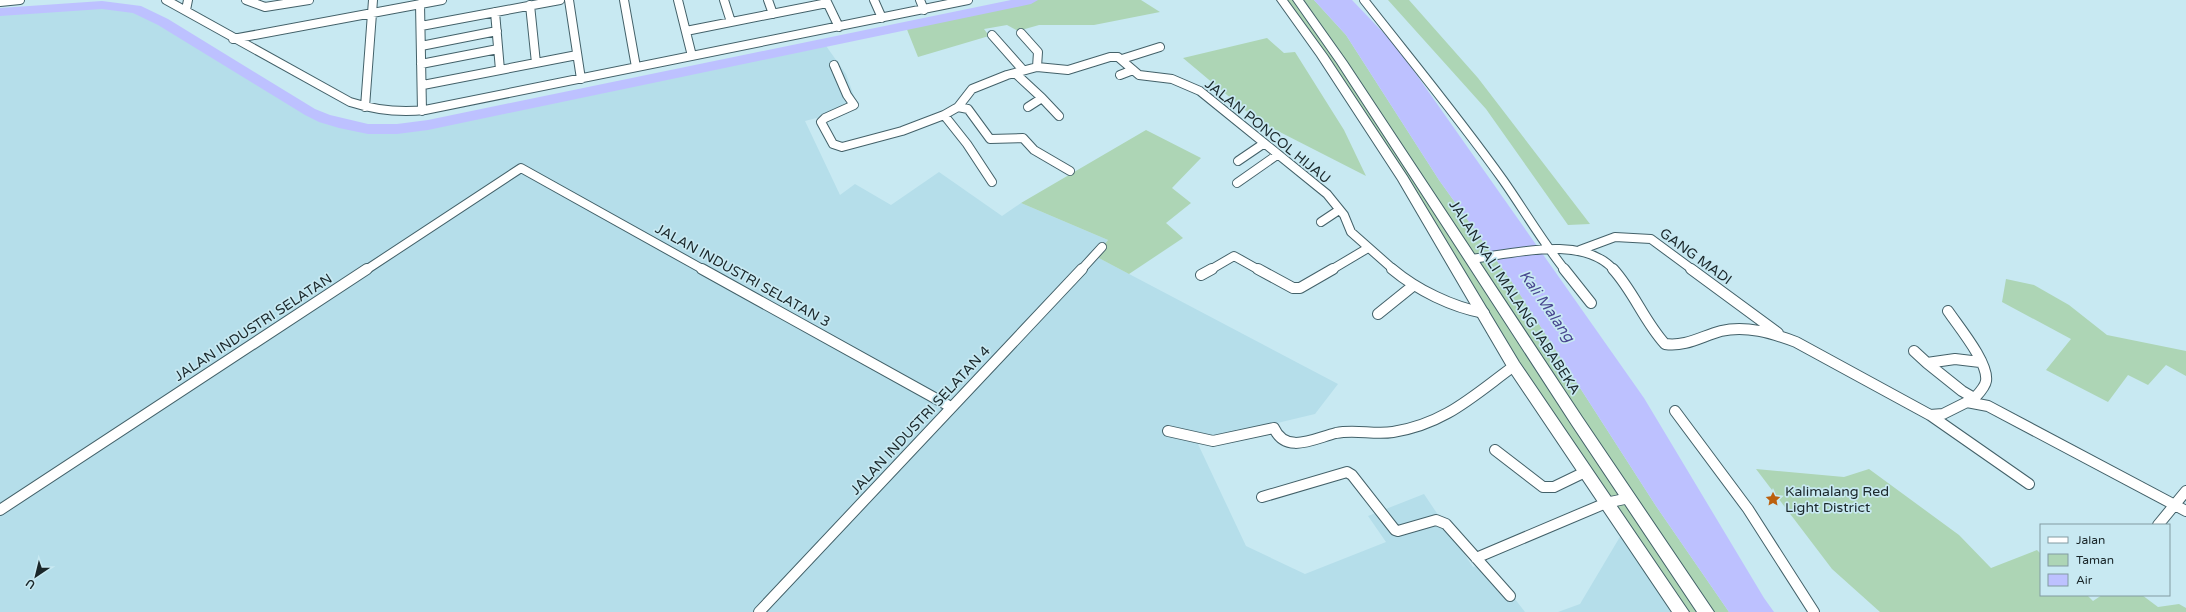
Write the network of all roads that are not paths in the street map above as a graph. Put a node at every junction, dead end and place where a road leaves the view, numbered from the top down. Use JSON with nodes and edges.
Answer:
{"nodes":[{"id":1,"x":15,"y":0,"type":"edge"},
{"id":2,"x":166,"y":0,"type":"edge"},
{"id":3,"x":188,"y":0,"type":"edge"},
{"id":4,"x":246,"y":0,"type":"edge"},
{"id":5,"x":309,"y":0,"type":"edge"},
{"id":6,"x":373,"y":0,"type":"edge"},
{"id":7,"x":442,"y":0,"type":"edge"},
{"id":8,"x":560,"y":0,"type":"edge"},
{"id":9,"x":569,"y":0,"type":"edge"},
{"id":10,"x":624,"y":0,"type":"edge"},
{"id":11,"x":678,"y":0,"type":"edge"},
{"id":12,"x":724,"y":0,"type":"edge"},
{"id":13,"x":768,"y":0,"type":"edge"},
{"id":14,"x":874,"y":0,"type":"edge"},
{"id":15,"x":920,"y":0,"type":"edge"},
{"id":16,"x":968,"y":0,"type":"edge"},
{"id":17,"x":1282,"y":0,"type":"edge"},
{"id":18,"x":1298,"y":0,"type":"edge"},
{"id":19,"x":1364,"y":0,"type":"edge"},
{"id":20,"x":826,"y":1,"type":"edge"},
{"id":21,"x":0,"y":2,"type":"edge"},
{"id":22,"x":420,"y":4,"type":"junction"},
{"id":23,"x":530,"y":6,"type":"junction"},
{"id":24,"x":186,"y":10,"type":"junction"},
{"id":25,"x":924,"y":10,"type":"junction"},
{"id":26,"x":372,"y":12,"type":"junction"},
{"id":27,"x":495,"y":12,"type":"junction"},
{"id":28,"x":773,"y":14,"type":"junction"},
{"id":29,"x":882,"y":18,"type":"junction"},
{"id":30,"x":731,"y":22,"type":"junction"},
{"id":31,"x":421,"y":26,"type":"junction"},
{"id":32,"x":839,"y":27,"type":"junction"},
{"id":33,"x":497,"y":31,"type":"junction"},
{"id":34,"x":686,"y":31,"type":"junction"},
{"id":35,"x":1021,"y":33,"type":"dead end"},
{"id":36,"x":992,"y":35,"type":"dead end"},
{"id":37,"x":233,"y":38,"type":"junction"},
{"id":38,"x":420,"y":46,"type":"junction"},
{"id":39,"x":1160,"y":47,"type":"dead end"},
{"id":40,"x":498,"y":49,"type":"junction"},
{"id":41,"x":577,"y":55,"type":"junction"},
{"id":42,"x":692,"y":56,"type":"junction"},
{"id":43,"x":1122,"y":59,"type":"junction"},
{"id":44,"x":536,"y":63,"type":"junction"},
{"id":45,"x":421,"y":64,"type":"junction"},
{"id":46,"x":834,"y":65,"type":"dead end"},
{"id":47,"x":636,"y":67,"type":"junction"},
{"id":48,"x":1037,"y":67,"type":"junction"},
{"id":49,"x":500,"y":70,"type":"junction"},
{"id":50,"x":1133,"y":70,"type":"junction"},
{"id":51,"x":1019,"y":72,"type":"junction"},
{"id":52,"x":1120,"y":75,"type":"dead end"},
{"id":53,"x":581,"y":79,"type":"junction"},
{"id":54,"x":423,"y":85,"type":"junction"},
{"id":55,"x":1042,"y":98,"type":"junction"},
{"id":56,"x":1028,"y":106,"type":"dead end"},
{"id":57,"x":365,"y":107,"type":"junction"},
{"id":58,"x":958,"y":107,"type":"junction"},
{"id":59,"x":422,"y":111,"type":"junction"},
{"id":60,"x":944,"y":115,"type":"junction"},
{"id":61,"x":1059,"y":116,"type":"dead end"},
{"id":62,"x":1381,"y":121,"type":"junction"},
{"id":63,"x":1367,"y":123,"type":"junction"},
{"id":64,"x":1263,"y":144,"type":"junction"},
{"id":65,"x":1277,"y":155,"type":"junction"},
{"id":66,"x":1238,"y":161,"type":"dead end"},
{"id":67,"x":521,"y":168,"type":"joint"},
{"id":68,"x":1070,"y":171,"type":"dead end"},
{"id":69,"x":992,"y":182,"type":"dead end"},
{"id":70,"x":1237,"y":183,"type":"dead end"},
{"id":71,"x":1340,"y":210,"type":"junction"},
{"id":72,"x":1321,"y":222,"type":"dead end"},
{"id":73,"x":1102,"y":247,"type":"dead end"},
{"id":74,"x":1368,"y":248,"type":"junction"},
{"id":75,"x":1548,"y":249,"type":"junction"},
{"id":76,"x":1580,"y":250,"type":"junction"},
{"id":77,"x":1477,"y":259,"type":"junction"},
{"id":78,"x":1201,"y":274,"type":"dead end"},
{"id":79,"x":1414,"y":284,"type":"junction"},
{"id":80,"x":1591,"y":303,"type":"dead end"},
{"id":81,"x":1948,"y":311,"type":"dead end"},
{"id":82,"x":1484,"y":313,"type":"junction"},
{"id":83,"x":1378,"y":314,"type":"dead end"},
{"id":84,"x":1783,"y":337,"type":"junction"},
{"id":85,"x":1914,"y":351,"type":"dead end"},
{"id":86,"x":1980,"y":362,"type":"junction"},
{"id":87,"x":1928,"y":363,"type":"junction"},
{"id":88,"x":1514,"y":366,"type":"junction"},
{"id":89,"x":1973,"y":400,"type":"junction"},
{"id":90,"x":951,"y":407,"type":"junction"},
{"id":91,"x":1675,"y":411,"type":"dead end"},
{"id":92,"x":1930,"y":416,"type":"junction"},
{"id":93,"x":1168,"y":431,"type":"dead end"},
{"id":94,"x":1495,"y":450,"type":"dead end"},
{"id":95,"x":1585,"y":472,"type":"junction"},
{"id":96,"x":2029,"y":484,"type":"dead end"},
{"id":97,"x":2186,"y":491,"type":"edge"},
{"id":98,"x":1262,"y":497,"type":"dead end"},
{"id":99,"x":1629,"y":498,"type":"junction"},
{"id":100,"x":1606,"y":503,"type":"junction"},
{"id":101,"x":2173,"y":504,"type":"junction"},
{"id":102,"x":0,"y":510,"type":"edge"},
{"id":103,"x":2186,"y":511,"type":"edge"},
{"id":104,"x":2159,"y":524,"type":"edge"},
{"id":105,"x":1476,"y":558,"type":"junction"},
{"id":106,"x":1510,"y":596,"type":"dead end"},
{"id":107,"x":759,"y":612,"type":"edge"},
{"id":108,"x":1681,"y":612,"type":"edge"},
{"id":109,"x":1706,"y":612,"type":"edge"},
{"id":110,"x":1814,"y":612,"type":"edge"}],
"edges":[{"from":1,"to":21,"type":"street"},
{"from":2,"to":24,"type":"street"},
{"from":3,"to":24,"type":"street"},
{"from":4,"to":5,"type":"street"},
{"from":6,"to":26,"type":"street"},
{"from":7,"to":22,"type":"street"},
{"from":8,"to":23,"type":"street"},
{"from":9,"to":41,"type":"street"},
{"from":10,"to":47,"type":"street"},
{"from":11,"to":34,"type":"street"},
{"from":12,"to":30,"type":"street"},
{"from":13,"to":28,"type":"street"},
{"from":14,"to":29,"type":"street"},
{"from":15,"to":25,"type":"street"},
{"from":16,"to":25,"type":"street"},
{"from":17,"to":63,"type":"main road"},
{"from":18,"to":62,"type":"main road","name":"JALAN KALI MALANG JABABEKA"},
{"from":19,"to":75,"type":"street"},
{"from":20,"to":28,"type":"street"},
{"from":20,"to":32,"type":"street"},
{"from":22,"to":26,"type":"street"},
{"from":22,"to":31,"type":"street"},
{"from":23,"to":27,"type":"street"},
{"from":23,"to":44,"type":"street"},
{"from":24,"to":37,"type":"street"},
{"from":25,"to":29,"type":"street"},
{"from":26,"to":37,"type":"street"},
{"from":26,"to":57,"type":"street"},
{"from":27,"to":31,"type":"street"},
{"from":27,"to":33,"type":"street"},
{"from":28,"to":30,"type":"street"},
{"from":29,"to":32,"type":"street"},
{"from":30,"to":34,"type":"street"},
{"from":31,"to":38,"type":"street"},
{"from":32,"to":42,"type":"street"},
{"from":33,"to":38,"type":"street"},
{"from":33,"to":40,"type":"street"},
{"from":34,"to":42,"type":"street"},
{"from":35,"to":48,"type":"street"},
{"from":36,"to":51,"type":"street"},
{"from":37,"to":57,"type":"street"},
{"from":38,"to":45,"type":"street"},
{"from":39,"to":43,"type":"street"},
{"from":40,"to":45,"type":"street"},
{"from":40,"to":49,"type":"street"},
{"from":41,"to":44,"type":"street"},
{"from":41,"to":53,"type":"street"},
{"from":42,"to":47,"type":"street"},
{"from":43,"to":48,"type":"street"},
{"from":43,"to":50,"type":"street","name":"JALAN PONCOL HIJAU"},
{"from":44,"to":49,"type":"street"},
{"from":45,"to":54,"type":"street"},
{"from":46,"to":60,"type":"street"},
{"from":47,"to":53,"type":"street"},
{"from":48,"to":51,"type":"street"},
{"from":49,"to":54,"type":"street"},
{"from":50,"to":52,"type":"street"},
{"from":50,"to":64,"type":"street","name":"JALAN PONCOL HIJAU"},
{"from":51,"to":55,"type":"street"},
{"from":51,"to":58,"type":"street"},
{"from":53,"to":59,"type":"street"},
{"from":54,"to":59,"type":"street"},
{"from":55,"to":56,"type":"street"},
{"from":55,"to":61,"type":"street"},
{"from":57,"to":59,"type":"street"},
{"from":58,"to":60,"type":"street"},
{"from":58,"to":68,"type":"street"},
{"from":60,"to":69,"type":"street"},
{"from":62,"to":63,"type":"main road"},
{"from":62,"to":77,"type":"main road","name":"JALAN KALI MALANG JABABEKA"},
{"from":63,"to":82,"type":"main road"},
{"from":64,"to":65,"type":"street","name":"JALAN PONCOL HIJAU"},
{"from":64,"to":66,"type":"street"},
{"from":65,"to":70,"type":"street"},
{"from":65,"to":71,"type":"street","name":"JALAN PONCOL HIJAU"},
{"from":67,"to":90,"type":"street","name":"JALAN INDUSTRI SELATAN 3"},
{"from":67,"to":102,"type":"street","name":"JALAN INDUSTRI SELATAN"},
{"from":71,"to":72,"type":"street"},
{"from":71,"to":74,"type":"street","name":"JALAN PONCOL HIJAU"},
{"from":73,"to":90,"type":"street","name":"JALAN INDUSTRI SELATAN 4"},
{"from":74,"to":78,"type":"street"},
{"from":74,"to":79,"type":"street","name":"JALAN PONCOL HIJAU"},
{"from":75,"to":76,"type":"street"},
{"from":75,"to":77,"type":"street"},
{"from":75,"to":80,"type":"street"},
{"from":76,"to":84,"type":"street","name":"GANG MADI"},
{"from":76,"to":84,"type":"street"},
{"from":77,"to":99,"type":"main road","name":"JALAN KALI MALANG JABABEKA"},
{"from":79,"to":82,"type":"street","name":"JALAN PONCOL HIJAU"},
{"from":79,"to":83,"type":"street"},
{"from":81,"to":86,"type":"street"},
{"from":82,"to":88,"type":"main road"},
{"from":84,"to":92,"type":"street"},
{"from":85,"to":87,"type":"street"},
{"from":86,"to":87,"type":"street"},
{"from":86,"to":89,"type":"street"},
{"from":87,"to":89,"type":"street"},
{"from":88,"to":93,"type":"street"},
{"from":88,"to":95,"type":"main road"},
{"from":89,"to":92,"type":"street"},
{"from":89,"to":101,"type":"street"},
{"from":90,"to":107,"type":"street","name":"JALAN INDUSTRI SELATAN 4"},
{"from":91,"to":110,"type":"street"},
{"from":92,"to":96,"type":"street"},
{"from":94,"to":95,"type":"street"},
{"from":95,"to":100,"type":"main road"},
{"from":97,"to":101,"type":"street"},
{"from":98,"to":105,"type":"street"},
{"from":99,"to":100,"type":"street"},
{"from":99,"to":109,"type":"main road","name":"JALAN KALI MALANG JABABEKA"},
{"from":100,"to":105,"type":"street"},
{"from":100,"to":108,"type":"main road"},
{"from":101,"to":103,"type":"street"},
{"from":101,"to":104,"type":"street"},
{"from":105,"to":106,"type":"street"}]}
